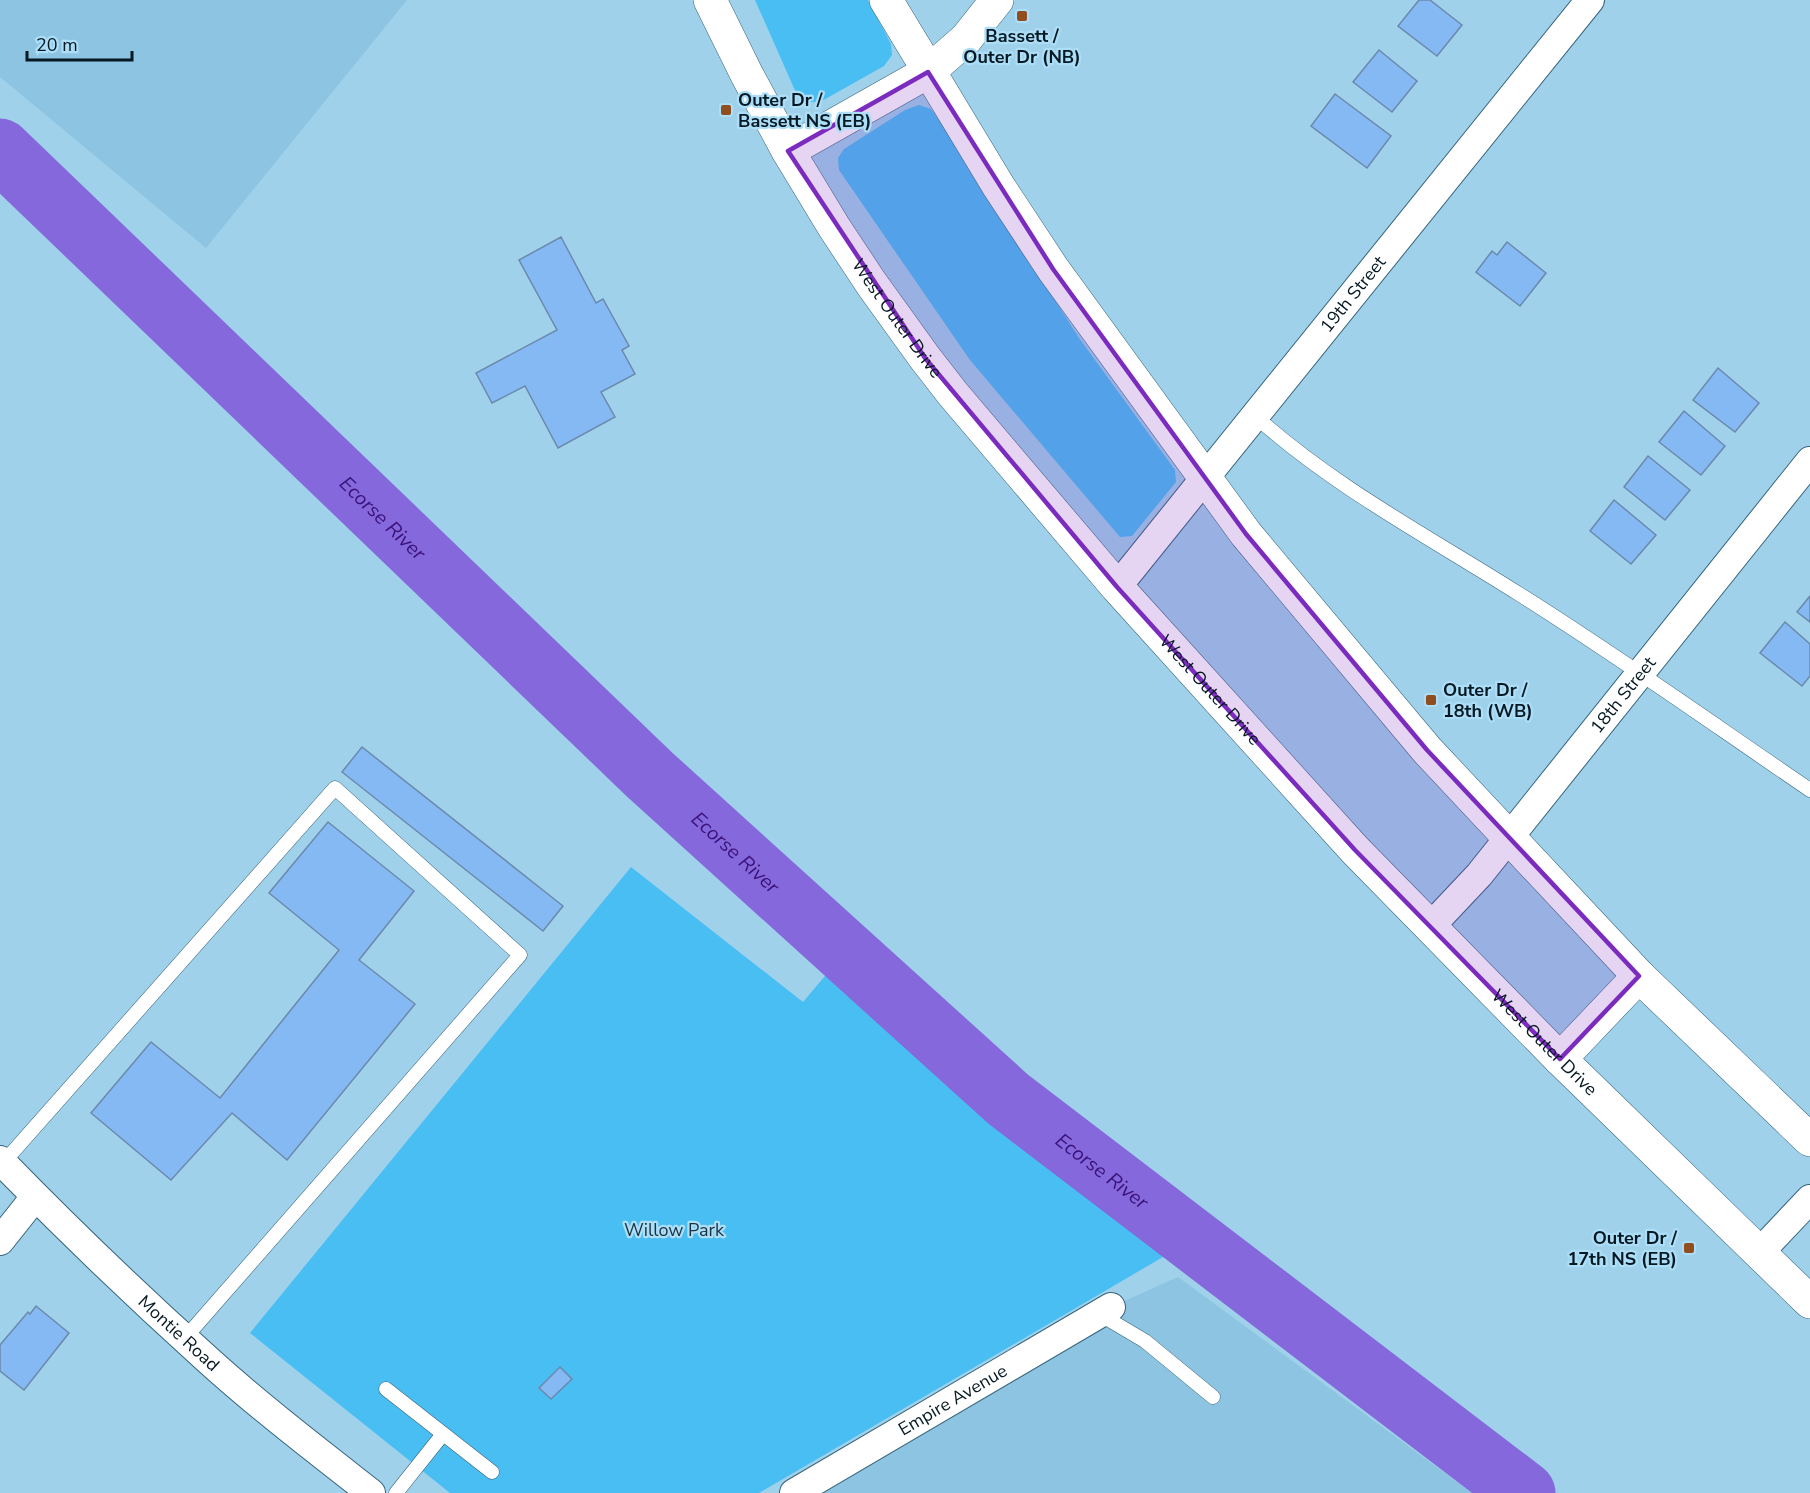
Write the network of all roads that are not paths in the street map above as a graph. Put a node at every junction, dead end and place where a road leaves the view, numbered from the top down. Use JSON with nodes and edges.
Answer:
{"nodes":[{"id":1,"x":710,"y":0,"type":"edge"},
{"id":2,"x":886,"y":0,"type":"edge"},
{"id":3,"x":997,"y":0,"type":"edge"},
{"id":4,"x":1590,"y":0,"type":"edge"},
{"id":5,"x":928,"y":72,"type":"junction"},
{"id":6,"x":788,"y":151,"type":"junction"},
{"id":7,"x":1254,"y":416,"type":"junction"},
{"id":8,"x":1810,"y":461,"type":"edge"},
{"id":9,"x":1205,"y":477,"type":"junction"},
{"id":10,"x":1117,"y":587,"type":"junction"},
{"id":11,"x":1639,"y":673,"type":"junction"},
{"id":12,"x":1810,"y":790,"type":"edge"},
{"id":13,"x":1510,"y":837,"type":"junction"},
{"id":14,"x":1430,"y":927,"type":"junction"},
{"id":15,"x":1639,"y":976,"type":"junction"},
{"id":16,"x":1560,"y":1059,"type":"junction"},
{"id":17,"x":1810,"y":1140,"type":"edge"},
{"id":18,"x":1,"y":1161,"type":"edge"},
{"id":19,"x":36,"y":1197,"type":"junction"},
{"id":20,"x":1810,"y":1199,"type":"edge"},
{"id":21,"x":0,"y":1241,"type":"edge"},
{"id":22,"x":1759,"y":1253,"type":"junction"},
{"id":23,"x":1810,"y":1302,"type":"edge"},
{"id":24,"x":1106,"y":1311,"type":"joint"},
{"id":25,"x":185,"y":1338,"type":"junction"},
{"id":26,"x":386,"y":1389,"type":"dead end"},
{"id":27,"x":1213,"y":1397,"type":"dead end"},
{"id":28,"x":443,"y":1434,"type":"junction"},
{"id":29,"x":492,"y":1472,"type":"dead end"},
{"id":30,"x":371,"y":1493,"type":"edge"},
{"id":31,"x":396,"y":1493,"type":"edge"},
{"id":32,"x":794,"y":1493,"type":"edge"}],
"edges":[{"from":1,"to":6,"type":"main road","name":"West Outer Drive"},
{"from":2,"to":5,"type":"main road"},
{"from":3,"to":5,"type":"main road"},
{"from":4,"to":7,"type":"street","name":"19th Street"},
{"from":5,"to":6,"type":"main road"},
{"from":5,"to":9,"type":"main road"},
{"from":6,"to":10,"type":"main road","name":"West Outer Drive"},
{"from":7,"to":9,"type":"street","name":"19th Street"},
{"from":7,"to":11,"type":"lane"},
{"from":8,"to":11,"type":"street","name":"18th Street"},
{"from":9,"to":10,"type":"street","name":"19th Street"},
{"from":9,"to":13,"type":"main road"},
{"from":10,"to":14,"type":"main road","name":"West Outer Drive"},
{"from":11,"to":12,"type":"lane"},
{"from":11,"to":13,"type":"street","name":"18th Street"},
{"from":13,"to":14,"type":"street","name":"18th Street"},
{"from":13,"to":15,"type":"main road"},
{"from":14,"to":16,"type":"main road","name":"West Outer Drive"},
{"from":15,"to":16,"type":"main road"},
{"from":15,"to":17,"type":"main road"},
{"from":16,"to":22,"type":"main road","name":"West Outer Drive"},
{"from":18,"to":19,"type":"street","name":"Montie Road"},
{"from":18,"to":25,"type":"lane"},
{"from":19,"to":21,"type":"street"},
{"from":19,"to":25,"type":"street","name":"Montie Road"},
{"from":20,"to":22,"type":"street"},
{"from":22,"to":23,"type":"main road","name":"West Outer Drive"},
{"from":24,"to":27,"type":"lane"},
{"from":24,"to":32,"type":"street","name":"Empire Avenue"},
{"from":25,"to":30,"type":"street","name":"Montie Road"},
{"from":26,"to":28,"type":"lane"},
{"from":28,"to":29,"type":"lane"},
{"from":28,"to":31,"type":"lane"}]}
